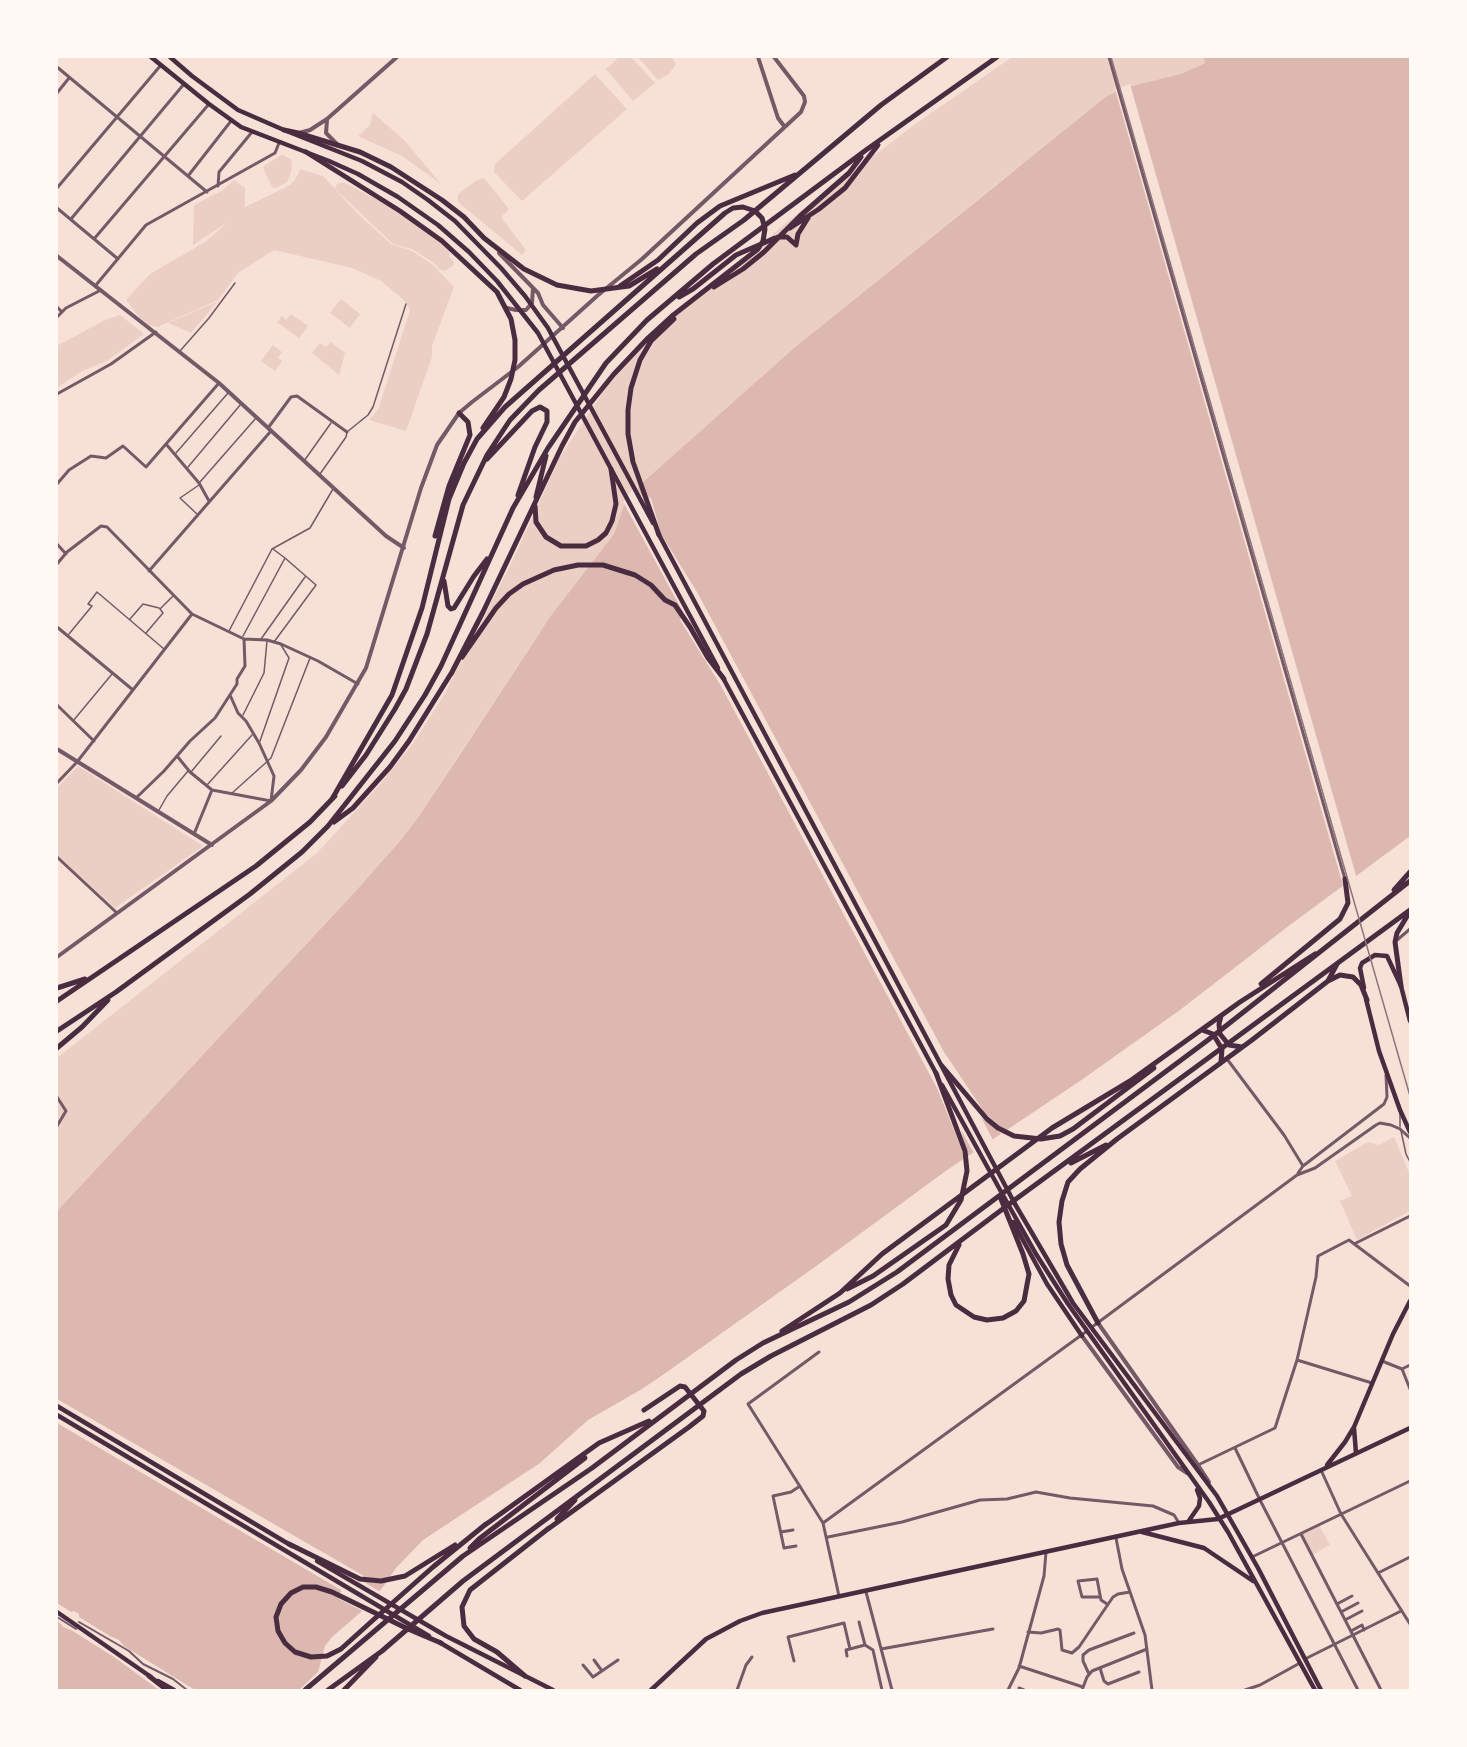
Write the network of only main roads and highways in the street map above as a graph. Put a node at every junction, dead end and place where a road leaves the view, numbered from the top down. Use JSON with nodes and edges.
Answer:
{"nodes":[{"id":1,"x":151,"y":57,"type":"edge"},
{"id":2,"x":170,"y":57,"type":"edge"},
{"id":3,"x":948,"y":57,"type":"edge"},
{"id":4,"x":997,"y":57,"type":"edge"},
{"id":5,"x":284,"y":130,"type":"junction"},
{"id":6,"x":882,"y":140,"type":"junction"},
{"id":7,"x":866,"y":150,"type":"junction"},
{"id":8,"x":306,"y":152,"type":"junction"},
{"id":9,"x":799,"y":173,"type":"junction"},
{"id":10,"x":810,"y":215,"type":"junction"},
{"id":11,"x":777,"y":237,"type":"junction"},
{"id":12,"x":662,"y":267,"type":"junction"},
{"id":13,"x":619,"y":287,"type":"junction"},
{"id":14,"x":664,"y":306,"type":"junction"},
{"id":15,"x":673,"y":321,"type":"junction"},
{"id":16,"x":648,"y":338,"type":"junction"},
{"id":17,"x":459,"y":413,"type":"road end"},
{"id":18,"x":477,"y":439,"type":"junction"},
{"id":19,"x":548,"y":448,"type":"junction"},
{"id":20,"x":480,"y":469,"type":"junction"},
{"id":21,"x":611,"y":469,"type":"junction"},
{"id":22,"x":513,"y":508,"type":"junction"},
{"id":23,"x":659,"y":535,"type":"junction"},
{"id":24,"x":494,"y":552,"type":"junction"},
{"id":25,"x":432,"y":566,"type":"junction"},
{"id":26,"x":443,"y":576,"type":"junction"},
{"id":27,"x":451,"y":674,"type":"junction"},
{"id":28,"x":724,"y":679,"type":"junction"},
{"id":29,"x":332,"y":799,"type":"junction"},
{"id":30,"x":328,"y":826,"type":"junction"},
{"id":31,"x":1410,"y":872,"type":"edge"},
{"id":32,"x":1345,"y":879,"type":"road end"},
{"id":33,"x":1410,"y":881,"type":"edge"},
{"id":34,"x":1388,"y":898,"type":"junction"},
{"id":35,"x":1410,"y":911,"type":"edge"},
{"id":36,"x":1329,"y":945,"type":"junction"},
{"id":37,"x":1337,"y":963,"type":"junction"},
{"id":38,"x":89,"y":978,"type":"junction"},
{"id":39,"x":1328,"y":981,"type":"junction"},
{"id":40,"x":1401,"y":986,"type":"junction"},
{"id":41,"x":57,"y":988,"type":"edge"},
{"id":42,"x":116,"y":992,"type":"junction"},
{"id":43,"x":1366,"y":1000,"type":"junction"},
{"id":44,"x":57,"y":1001,"type":"edge"},
{"id":45,"x":1240,"y":1002,"type":"junction"},
{"id":46,"x":1222,"y":1015,"type":"junction"},
{"id":47,"x":1410,"y":1021,"type":"edge"},
{"id":48,"x":1202,"y":1030,"type":"junction"},
{"id":49,"x":57,"y":1031,"type":"edge"},
{"id":50,"x":1180,"y":1046,"type":"junction"},
{"id":51,"x":1242,"y":1047,"type":"junction"},
{"id":52,"x":57,"y":1048,"type":"edge"},
{"id":53,"x":1225,"y":1057,"type":"junction"},
{"id":54,"x":942,"y":1066,"type":"junction"},
{"id":55,"x":936,"y":1073,"type":"junction"},
{"id":56,"x":1410,"y":1132,"type":"edge"},
{"id":57,"x":1117,"y":1139,"type":"junction"},
{"id":58,"x":1056,"y":1170,"type":"junction"},
{"id":59,"x":994,"y":1181,"type":"junction"},
{"id":60,"x":1001,"y":1199,"type":"joint"},
{"id":61,"x":1013,"y":1226,"type":"junction"},
{"id":62,"x":959,"y":1243,"type":"junction"},
{"id":63,"x":840,"y":1293,"type":"junction"},
{"id":64,"x":1410,"y":1300,"type":"edge"},
{"id":65,"x":1098,"y":1323,"type":"road end"},
{"id":66,"x":1082,"y":1336,"type":"road end"},
{"id":67,"x":763,"y":1343,"type":"junction"},
{"id":68,"x":57,"y":1406,"type":"edge"},
{"id":69,"x":644,"y":1410,"type":"dead end"},
{"id":70,"x":57,"y":1415,"type":"edge"},
{"id":71,"x":659,"y":1416,"type":"junction"},
{"id":72,"x":1354,"y":1427,"type":"junction"},
{"id":73,"x":1410,"y":1428,"type":"edge"},
{"id":74,"x":591,"y":1453,"type":"dead end"},
{"id":75,"x":1356,"y":1453,"type":"junction"},
{"id":76,"x":1323,"y":1469,"type":"junction"},
{"id":77,"x":1194,"y":1481,"type":"junction"},
{"id":78,"x":586,"y":1488,"type":"junction"},
{"id":79,"x":1228,"y":1515,"type":"junction"},
{"id":80,"x":1218,"y":1519,"type":"junction"},
{"id":81,"x":1188,"y":1522,"type":"junction"},
{"id":82,"x":486,"y":1524,"type":"junction"},
{"id":83,"x":548,"y":1529,"type":"junction"},
{"id":84,"x":1139,"y":1532,"type":"junction"},
{"id":85,"x":289,"y":1544,"type":"junction"},
{"id":86,"x":463,"y":1556,"type":"junction"},
{"id":87,"x":1256,"y":1584,"type":"junction"},
{"id":88,"x":57,"y":1614,"type":"edge"},
{"id":89,"x":441,"y":1643,"type":"junction"},
{"id":90,"x":382,"y":1651,"type":"junction"},
{"id":91,"x":1302,"y":1661,"type":"junction"},
{"id":92,"x":149,"y":1676,"type":"junction"},
{"id":93,"x":525,"y":1676,"type":"junction"},
{"id":94,"x":167,"y":1690,"type":"edge"},
{"id":95,"x":174,"y":1690,"type":"edge"},
{"id":96,"x":305,"y":1690,"type":"edge"},
{"id":97,"x":328,"y":1690,"type":"edge"},
{"id":98,"x":344,"y":1690,"type":"edge"},
{"id":99,"x":520,"y":1690,"type":"edge"},
{"id":100,"x":553,"y":1690,"type":"edge"},
{"id":101,"x":651,"y":1690,"type":"edge"},
{"id":102,"x":1315,"y":1690,"type":"edge"},
{"id":103,"x":1321,"y":1690,"type":"edge"}],
"edges":[{"from":1,"to":8,"type":"main road"},
{"from":2,"to":5,"type":"main road"},
{"from":3,"to":9,"type":"highway"},
{"from":4,"to":6,"type":"highway"},
{"from":5,"to":13,"type":"highway"},
{"from":5,"to":23,"type":"main road"},
{"from":6,"to":7,"type":"highway"},
{"from":6,"to":10,"type":"highway"},
{"from":7,"to":14,"type":"highway"},
{"from":7,"to":15,"type":"highway"},
{"from":8,"to":18,"type":"highway"},
{"from":8,"to":21,"type":"main road"},
{"from":9,"to":13,"type":"highway"},
{"from":9,"to":20,"type":"highway"},
{"from":10,"to":11,"type":"highway"},
{"from":10,"to":11,"type":"highway"},
{"from":11,"to":14,"type":"highway"},
{"from":12,"to":13,"type":"highway"},
{"from":12,"to":16,"type":"highway"},
{"from":12,"to":18,"type":"highway"},
{"from":14,"to":19,"type":"highway"},
{"from":15,"to":16,"type":"highway"},
{"from":15,"to":23,"type":"highway"},
{"from":16,"to":27,"type":"highway"},
{"from":17,"to":25,"type":"highway"},
{"from":18,"to":25,"type":"highway"},
{"from":19,"to":21,"type":"highway"},
{"from":19,"to":22,"type":"highway"},
{"from":20,"to":22,"type":"highway"},
{"from":20,"to":26,"type":"highway"},
{"from":21,"to":28,"type":"main road"},
{"from":22,"to":24,"type":"highway"},
{"from":23,"to":54,"type":"main road"},
{"from":24,"to":26,"type":"highway"},
{"from":24,"to":30,"type":"highway"},
{"from":25,"to":29,"type":"highway"},
{"from":26,"to":29,"type":"highway"},
{"from":27,"to":28,"type":"highway"},
{"from":27,"to":30,"type":"highway"},
{"from":28,"to":55,"type":"main road"},
{"from":29,"to":38,"type":"highway"},
{"from":30,"to":42,"type":"highway"},
{"from":31,"to":34,"type":"highway"},
{"from":32,"to":45,"type":"highway"},
{"from":33,"to":34,"type":"highway"},
{"from":34,"to":36,"type":"highway"},
{"from":35,"to":37,"type":"highway"},
{"from":35,"to":40,"type":"highway"},
{"from":36,"to":45,"type":"highway"},
{"from":36,"to":67,"type":"highway"},
{"from":37,"to":39,"type":"highway"},
{"from":37,"to":58,"type":"highway"},
{"from":38,"to":41,"type":"highway"},
{"from":38,"to":44,"type":"highway"},
{"from":39,"to":43,"type":"highway"},
{"from":39,"to":51,"type":"highway"},
{"from":40,"to":43,"type":"main road"},
{"from":40,"to":47,"type":"main road"},
{"from":42,"to":49,"type":"highway"},
{"from":42,"to":52,"type":"highway"},
{"from":43,"to":56,"type":"main road"},
{"from":45,"to":46,"type":"highway"},
{"from":46,"to":48,"type":"highway"},
{"from":46,"to":51,"type":"highway"},
{"from":48,"to":50,"type":"highway"},
{"from":48,"to":53,"type":"highway"},
{"from":50,"to":54,"type":"highway"},
{"from":50,"to":63,"type":"highway"},
{"from":51,"to":53,"type":"highway"},
{"from":53,"to":57,"type":"highway"},
{"from":54,"to":79,"type":"main road"},
{"from":55,"to":59,"type":"main road"},
{"from":55,"to":63,"type":"highway"},
{"from":57,"to":58,"type":"highway"},
{"from":57,"to":65,"type":"highway"},
{"from":58,"to":62,"type":"highway"},
{"from":59,"to":60,"type":"main road"},
{"from":59,"to":77,"type":"main road"},
{"from":60,"to":61,"type":"highway"},
{"from":61,"to":62,"type":"highway"},
{"from":61,"to":66,"type":"main road"},
{"from":62,"to":78,"type":"highway"},
{"from":63,"to":67,"type":"highway"},
{"from":64,"to":72,"type":"main road"},
{"from":67,"to":71,"type":"highway"},
{"from":68,"to":85,"type":"main road"},
{"from":69,"to":83,"type":"highway"},
{"from":70,"to":89,"type":"main road"},
{"from":71,"to":82,"type":"highway"},
{"from":71,"to":86,"type":"highway"},
{"from":72,"to":75,"type":"main road"},
{"from":72,"to":76,"type":"main road"},
{"from":73,"to":75,"type":"main road"},
{"from":74,"to":86,"type":"highway"},
{"from":75,"to":76,"type":"main road"},
{"from":76,"to":79,"type":"main road"},
{"from":77,"to":80,"type":"main road"},
{"from":77,"to":81,"type":"main road"},
{"from":78,"to":83,"type":"highway"},
{"from":78,"to":90,"type":"highway"},
{"from":79,"to":80,"type":"main road"},
{"from":79,"to":91,"type":"main road"},
{"from":80,"to":81,"type":"main road"},
{"from":80,"to":87,"type":"main road"},
{"from":81,"to":84,"type":"main road"},
{"from":82,"to":85,"type":"highway"},
{"from":82,"to":89,"type":"highway"},
{"from":83,"to":93,"type":"highway"},
{"from":84,"to":87,"type":"main road"},
{"from":84,"to":101,"type":"main road"},
{"from":85,"to":93,"type":"main road"},
{"from":86,"to":96,"type":"highway"},
{"from":87,"to":91,"type":"main road"},
{"from":88,"to":92,"type":"main road"},
{"from":89,"to":99,"type":"main road"},
{"from":90,"to":97,"type":"highway"},
{"from":90,"to":98,"type":"highway"},
{"from":91,"to":102,"type":"main road"},
{"from":91,"to":103,"type":"main road"},
{"from":92,"to":94,"type":"highway"},
{"from":92,"to":95,"type":"main road"},
{"from":93,"to":100,"type":"main road"}]}
